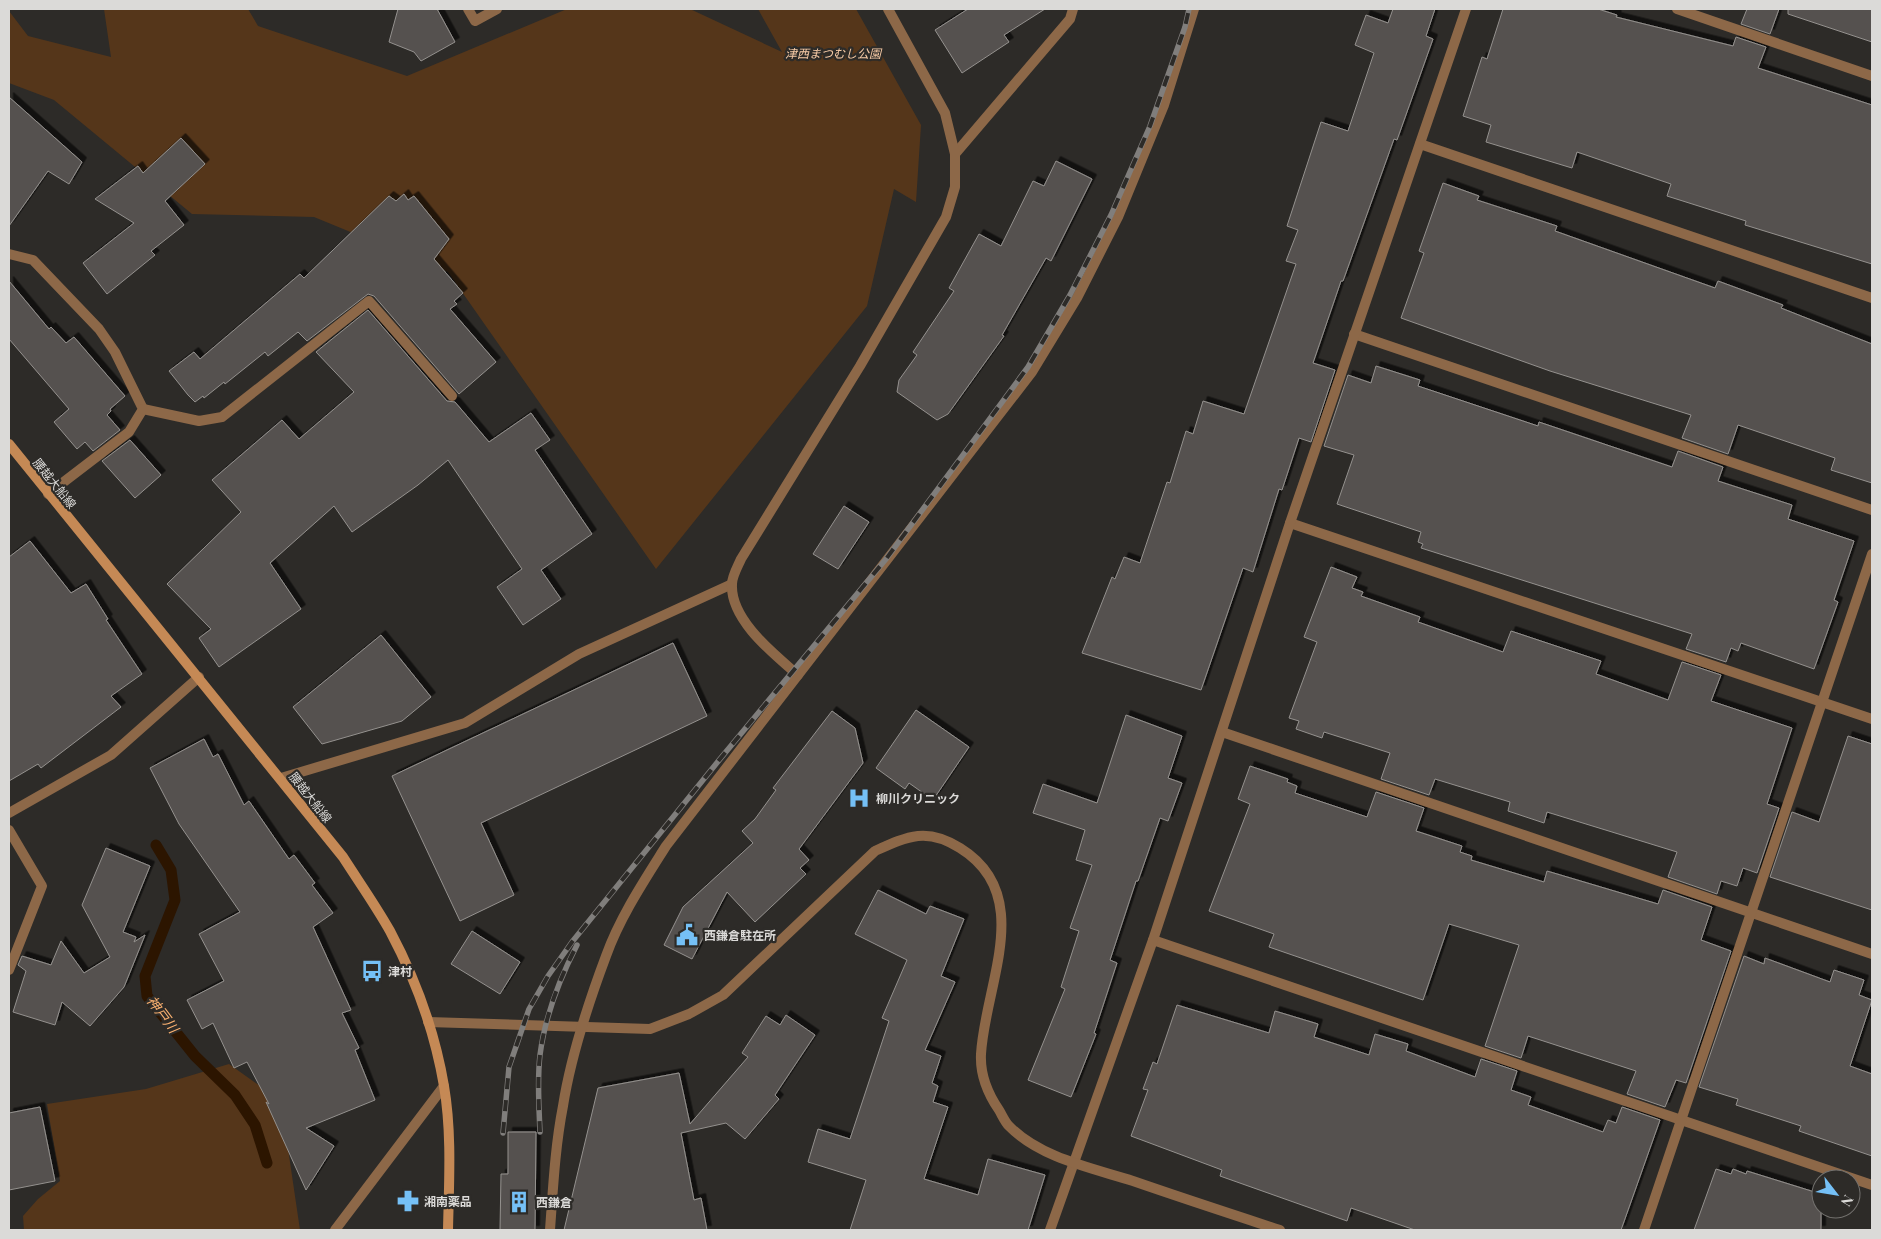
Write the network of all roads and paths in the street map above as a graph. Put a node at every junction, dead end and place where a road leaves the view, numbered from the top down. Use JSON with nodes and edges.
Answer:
{"nodes":[{"id":1,"x":468,"y":9,"type":"edge"},
{"id":2,"x":497,"y":9,"type":"edge"},
{"id":3,"x":888,"y":9,"type":"edge"},
{"id":4,"x":1073,"y":9,"type":"edge"},
{"id":5,"x":1194,"y":9,"type":"edge"},
{"id":6,"x":1466,"y":9,"type":"edge"},
{"id":7,"x":1677,"y":9,"type":"edge"},
{"id":8,"x":1872,"y":76,"type":"edge"},
{"id":9,"x":1420,"y":144,"type":"junction"},
{"id":10,"x":955,"y":154,"type":"junction"},
{"id":11,"x":9,"y":254,"type":"edge"},
{"id":12,"x":1872,"y":298,"type":"edge"},
{"id":13,"x":1354,"y":334,"type":"junction"},
{"id":14,"x":452,"y":396,"type":"dead end"},
{"id":15,"x":143,"y":409,"type":"junction"},
{"id":16,"x":9,"y":444,"type":"edge"},
{"id":17,"x":48,"y":494,"type":"junction"},
{"id":18,"x":1872,"y":510,"type":"edge"},
{"id":19,"x":1290,"y":523,"type":"junction"},
{"id":20,"x":1872,"y":554,"type":"edge"},
{"id":21,"x":732,"y":584,"type":"junction"},
{"id":22,"x":798,"y":675,"type":"junction"},
{"id":23,"x":198,"y":677,"type":"junction"},
{"id":24,"x":1823,"y":702,"type":"junction"},
{"id":25,"x":1872,"y":719,"type":"edge"},
{"id":26,"x":1222,"y":732,"type":"junction"},
{"id":27,"x":281,"y":778,"type":"junction"},
{"id":28,"x":9,"y":813,"type":"edge"},
{"id":29,"x":9,"y":830,"type":"edge"},
{"id":30,"x":1751,"y":913,"type":"junction"},
{"id":31,"x":1154,"y":940,"type":"junction"},
{"id":32,"x":1872,"y":954,"type":"edge"},
{"id":33,"x":9,"y":970,"type":"edge"},
{"id":34,"x":428,"y":1022,"type":"junction"},
{"id":35,"x":584,"y":1026,"type":"junction"},
{"id":36,"x":444,"y":1086,"type":"junction"},
{"id":37,"x":1681,"y":1120,"type":"junction"},
{"id":38,"x":1073,"y":1161,"type":"junction"},
{"id":39,"x":1872,"y":1185,"type":"edge"},
{"id":40,"x":335,"y":1230,"type":"edge"},
{"id":41,"x":448,"y":1230,"type":"edge"},
{"id":42,"x":550,"y":1230,"type":"edge"},
{"id":43,"x":1050,"y":1230,"type":"edge"},
{"id":44,"x":1280,"y":1230,"type":"edge"},
{"id":45,"x":1644,"y":1230,"type":"edge"}],
"edges":[{"from":1,"to":2,"type":"street"},
{"from":3,"to":10,"type":"street"},
{"from":4,"to":10,"type":"street"},
{"from":5,"to":22,"type":"street"},
{"from":6,"to":9,"type":"street"},
{"from":7,"to":8,"type":"street"},
{"from":9,"to":12,"type":"street"},
{"from":9,"to":13,"type":"street"},
{"from":10,"to":21,"type":"street"},
{"from":11,"to":15,"type":"street"},
{"from":13,"to":18,"type":"street"},
{"from":13,"to":19,"type":"street"},
{"from":14,"to":15,"type":"street"},
{"from":15,"to":17,"type":"street"},
{"from":16,"to":17,"type":"main road","name":"腰越大船線"},
{"from":17,"to":23,"type":"main road","name":"腰越大船線"},
{"from":19,"to":24,"type":"street"},
{"from":19,"to":26,"type":"street"},
{"from":20,"to":24,"type":"street"},
{"from":21,"to":22,"type":"street"},
{"from":21,"to":27,"type":"street"},
{"from":22,"to":35,"type":"street"},
{"from":23,"to":27,"type":"main road","name":"腰越大船線"},
{"from":23,"to":28,"type":"street"},
{"from":24,"to":25,"type":"street"},
{"from":24,"to":30,"type":"street"},
{"from":26,"to":30,"type":"street"},
{"from":26,"to":31,"type":"street"},
{"from":27,"to":34,"type":"main road","name":"腰越大船線"},
{"from":29,"to":33,"type":"street"},
{"from":30,"to":32,"type":"street"},
{"from":30,"to":37,"type":"street"},
{"from":31,"to":37,"type":"street"},
{"from":31,"to":38,"type":"street"},
{"from":34,"to":35,"type":"street"},
{"from":34,"to":36,"type":"main road","name":"腰越大船線"},
{"from":35,"to":38,"type":"street"},
{"from":35,"to":42,"type":"street"},
{"from":36,"to":40,"type":"street"},
{"from":36,"to":41,"type":"main road","name":"腰越大船線"},
{"from":37,"to":39,"type":"street"},
{"from":37,"to":45,"type":"street"},
{"from":38,"to":43,"type":"street"},
{"from":38,"to":44,"type":"street"}]}
